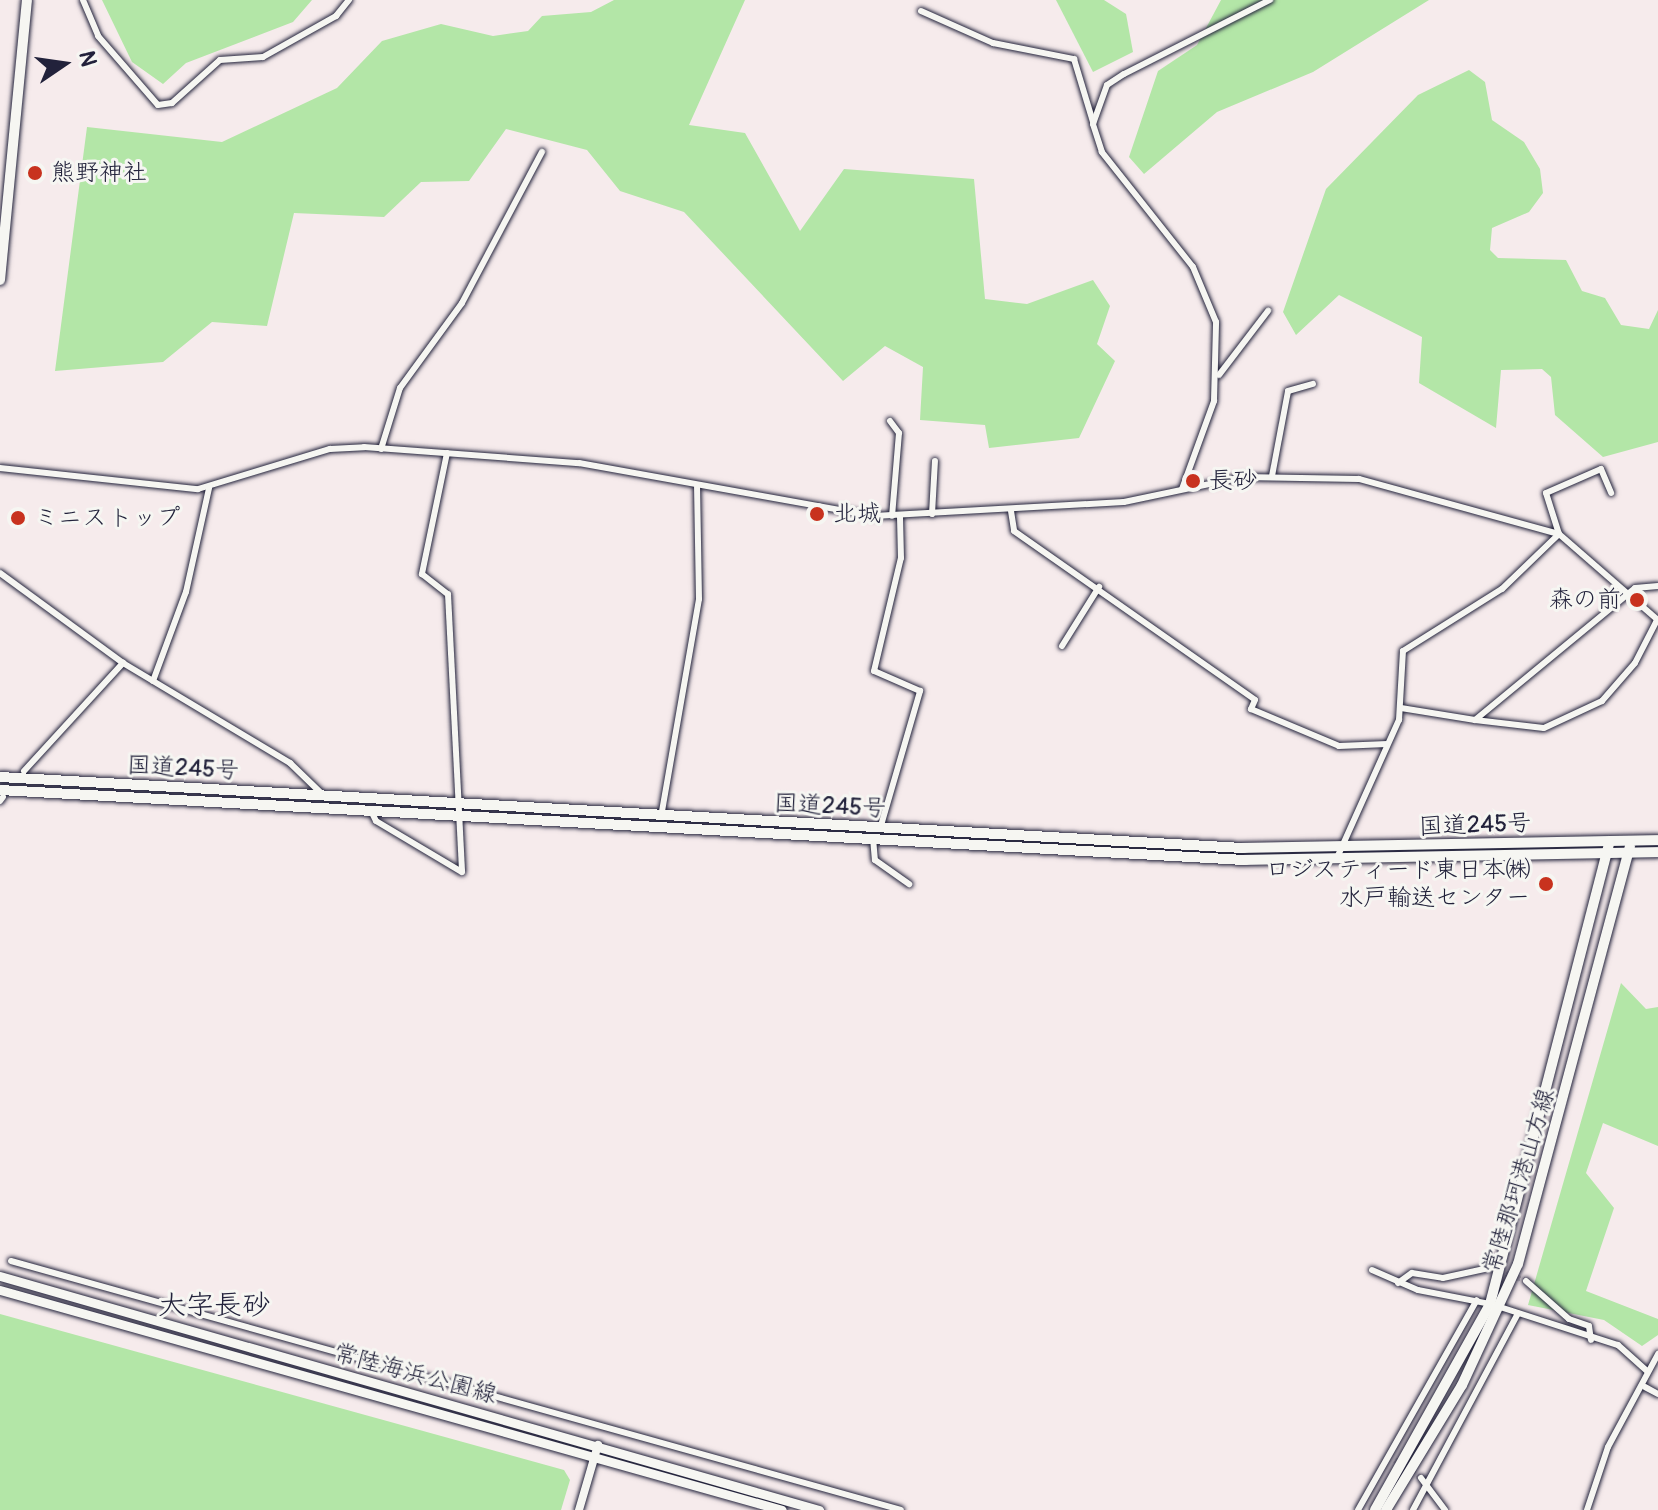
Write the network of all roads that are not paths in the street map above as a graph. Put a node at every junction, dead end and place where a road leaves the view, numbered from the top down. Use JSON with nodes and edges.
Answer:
{"nodes":[{"id":1,"x":27,"y":0,"type":"edge"},
{"id":2,"x":83,"y":0,"type":"edge"},
{"id":3,"x":349,"y":0,"type":"edge"},
{"id":4,"x":1270,"y":0,"type":"edge"},
{"id":5,"x":921,"y":11,"type":"dead end"},
{"id":6,"x":1093,"y":124,"type":"junction"},
{"id":7,"x":542,"y":152,"type":"dead end"},
{"id":8,"x":0,"y":280,"type":"edge"},
{"id":9,"x":1268,"y":311,"type":"dead end"},
{"id":10,"x":1219,"y":375,"type":"junction"},
{"id":11,"x":1313,"y":384,"type":"dead end"},
{"id":12,"x":890,"y":421,"type":"dead end"},
{"id":13,"x":381,"y":449,"type":"junction"},
{"id":14,"x":447,"y":453,"type":"junction"},
{"id":15,"x":935,"y":461,"type":"dead end"},
{"id":16,"x":0,"y":468,"type":"edge"},
{"id":17,"x":1272,"y":476,"type":"junction"},
{"id":18,"x":697,"y":487,"type":"junction"},
{"id":19,"x":209,"y":488,"type":"junction"},
{"id":20,"x":1182,"y":489,"type":"junction"},
{"id":21,"x":1611,"y":493,"type":"dead end"},
{"id":22,"x":1011,"y":511,"type":"junction"},
{"id":23,"x":932,"y":514,"type":"junction"},
{"id":24,"x":896,"y":516,"type":"junction"},
{"id":25,"x":1559,"y":534,"type":"junction"},
{"id":26,"x":0,"y":573,"type":"edge"},
{"id":27,"x":1658,"y":586,"type":"edge"},
{"id":28,"x":1099,"y":587,"type":"junction"},
{"id":29,"x":1627,"y":594,"type":"junction"},
{"id":30,"x":1658,"y":620,"type":"edge"},
{"id":31,"x":1062,"y":646,"type":"dead end"},
{"id":32,"x":123,"y":663,"type":"junction"},
{"id":33,"x":153,"y":681,"type":"junction"},
{"id":34,"x":1401,"y":708,"type":"junction"},
{"id":35,"x":1475,"y":720,"type":"junction"},
{"id":36,"x":1387,"y":744,"type":"junction"},
{"id":37,"x":24,"y":771,"type":"dead end"},
{"id":38,"x":0,"y":777,"type":"edge"},
{"id":39,"x":323,"y":795,"type":"junction"},
{"id":40,"x":1,"y":796,"type":"edge"},
{"id":41,"x":456,"y":803,"type":"junction"},
{"id":42,"x":371,"y":811,"type":"junction"},
{"id":43,"x":457,"y":816,"type":"junction"},
{"id":44,"x":661,"y":817,"type":"junction"},
{"id":45,"x":877,"y":834,"type":"junction"},
{"id":46,"x":1658,"y":840,"type":"edge"},
{"id":47,"x":1610,"y":841,"type":"junction"},
{"id":48,"x":1631,"y":841,"type":"junction"},
{"id":49,"x":1658,"y":852,"type":"edge"},
{"id":50,"x":1607,"y":854,"type":"junction"},
{"id":51,"x":1628,"y":854,"type":"junction"},
{"id":52,"x":1336,"y":855,"type":"junction"},
{"id":53,"x":909,"y":884,"type":"dead end"},
{"id":54,"x":11,"y":1261,"type":"dead end"},
{"id":55,"x":1489,"y":1268,"type":"tunnel mouth"},
{"id":56,"x":1372,"y":1270,"type":"dead end"},
{"id":57,"x":0,"y":1276,"type":"edge"},
{"id":58,"x":1526,"y":1281,"type":"tunnel mouth"},
{"id":59,"x":1398,"y":1283,"type":"junction"},
{"id":60,"x":0,"y":1290,"type":"edge"},
{"id":61,"x":1477,"y":1300,"type":"junction"},
{"id":62,"x":1495,"y":1306,"type":"junction"},
{"id":63,"x":1518,"y":1313,"type":"junction"},
{"id":64,"x":1591,"y":1340,"type":"junction"},
{"id":65,"x":1658,"y":1354,"type":"edge"},
{"id":66,"x":1647,"y":1371,"type":"junction"},
{"id":67,"x":1645,"y":1387,"type":"junction"},
{"id":68,"x":1658,"y":1394,"type":"edge"},
{"id":69,"x":532,"y":1407,"type":"junction"},
{"id":70,"x":526,"y":1425,"type":"junction"},
{"id":71,"x":598,"y":1445,"type":"junction"},
{"id":72,"x":1386,"y":1455,"type":"junction"},
{"id":73,"x":594,"y":1459,"type":"junction"},
{"id":74,"x":1395,"y":1460,"type":"tunnel mouth"},
{"id":75,"x":1424,"y":1480,"type":"junction"},
{"id":76,"x":579,"y":1510,"type":"edge"},
{"id":77,"x":782,"y":1510,"type":"edge"},
{"id":78,"x":819,"y":1510,"type":"edge"},
{"id":79,"x":901,"y":1510,"type":"edge"},
{"id":80,"x":1358,"y":1510,"type":"edge"},
{"id":81,"x":1375,"y":1510,"type":"edge"},
{"id":82,"x":1386,"y":1510,"type":"edge"},
{"id":83,"x":1413,"y":1510,"type":"edge"},
{"id":84,"x":1445,"y":1510,"type":"edge"},
{"id":85,"x":1587,"y":1510,"type":"edge"}],
"edges":[{"from":1,"to":8,"type":"main road"},
{"from":2,"to":3,"type":"street"},
{"from":4,"to":6,"type":"street"},
{"from":5,"to":6,"type":"street"},
{"from":6,"to":10,"type":"street"},
{"from":7,"to":13,"type":"street"},
{"from":9,"to":10,"type":"street"},
{"from":10,"to":20,"type":"street"},
{"from":11,"to":17,"type":"street"},
{"from":12,"to":24,"type":"street"},
{"from":13,"to":14,"type":"street"},
{"from":13,"to":19,"type":"street"},
{"from":14,"to":18,"type":"street"},
{"from":14,"to":41,"type":"street"},
{"from":15,"to":23,"type":"street"},
{"from":16,"to":19,"type":"street"},
{"from":17,"to":20,"type":"street"},
{"from":17,"to":25,"type":"street"},
{"from":18,"to":24,"type":"street"},
{"from":18,"to":44,"type":"street"},
{"from":19,"to":33,"type":"street"},
{"from":20,"to":22,"type":"street"},
{"from":21,"to":25,"type":"street"},
{"from":22,"to":23,"type":"street"},
{"from":22,"to":28,"type":"street"},
{"from":23,"to":24,"type":"street"},
{"from":24,"to":45,"type":"street"},
{"from":25,"to":29,"type":"street"},
{"from":25,"to":34,"type":"street"},
{"from":26,"to":32,"type":"street"},
{"from":27,"to":29,"type":"street"},
{"from":28,"to":31,"type":"street"},
{"from":28,"to":36,"type":"street"},
{"from":29,"to":30,"type":"street"},
{"from":29,"to":35,"type":"street"},
{"from":30,"to":35,"type":"street"},
{"from":32,"to":33,"type":"street"},
{"from":32,"to":37,"type":"street"},
{"from":33,"to":39,"type":"street"},
{"from":34,"to":35,"type":"street"},
{"from":34,"to":36,"type":"street"},
{"from":36,"to":52,"type":"street"},
{"from":38,"to":39,"type":"main road","name":"国道245号"},
{"from":39,"to":41,"type":"main road","name":"国道245号"},
{"from":40,"to":42,"type":"main road","name":"国道245号"},
{"from":41,"to":43,"type":"street"},
{"from":41,"to":44,"type":"main road","name":"国道245号"},
{"from":42,"to":43,"type":"main road","name":"国道245号"},
{"from":42,"to":43,"type":"street"},
{"from":43,"to":45,"type":"main road","name":"国道245号"},
{"from":44,"to":45,"type":"main road","name":"国道245号"},
{"from":45,"to":52,"type":"main road","name":"国道245号"},
{"from":45,"to":53,"type":"street"},
{"from":46,"to":48,"type":"main road","name":"国道245号"},
{"from":47,"to":48,"type":"main road","name":"国道245号"},
{"from":47,"to":50,"type":"main road","name":"常陸那珂港山方線"},
{"from":47,"to":52,"type":"main road","name":"国道245号"},
{"from":48,"to":51,"type":"main road","name":"常陸那珂港山方線"},
{"from":49,"to":51,"type":"main road","name":"国道245号"},
{"from":50,"to":51,"type":"main road","name":"国道245号"},
{"from":50,"to":52,"type":"main road","name":"国道245号"},
{"from":50,"to":62,"type":"main road","name":"常陸那珂港山方線"},
{"from":51,"to":62,"type":"main road","name":"常陸那珂港山方線"},
{"from":54,"to":69,"type":"street"},
{"from":55,"to":59,"type":"street"},
{"from":56,"to":59,"type":"street"},
{"from":57,"to":70,"type":"main road","name":"常陸海浜公園線"},
{"from":58,"to":64,"type":"street"},
{"from":59,"to":61,"type":"street"},
{"from":60,"to":73,"type":"main road","name":"常陸海浜公園線"},
{"from":61,"to":62,"type":"street"},
{"from":61,"to":72,"type":"street"},
{"from":62,"to":63,"type":"street"},
{"from":62,"to":81,"type":"main road","name":"常陸那珂港山方線"},
{"from":62,"to":82,"type":"main road","name":"常陸那珂港山方線"},
{"from":63,"to":64,"type":"street"},
{"from":63,"to":75,"type":"street"},
{"from":64,"to":66,"type":"street"},
{"from":65,"to":66,"type":"street"},
{"from":66,"to":67,"type":"street"},
{"from":67,"to":68,"type":"street"},
{"from":67,"to":85,"type":"street"},
{"from":69,"to":70,"type":"street"},
{"from":69,"to":79,"type":"street"},
{"from":70,"to":71,"type":"main road","name":"常陸海浜公園線"},
{"from":71,"to":73,"type":"street"},
{"from":71,"to":78,"type":"main road","name":"常陸海浜公園線"},
{"from":72,"to":74,"type":"street"},
{"from":72,"to":80,"type":"street"},
{"from":73,"to":76,"type":"street"},
{"from":73,"to":77,"type":"main road","name":"常陸海浜公園線"},
{"from":75,"to":83,"type":"street"},
{"from":75,"to":84,"type":"street"}]}
